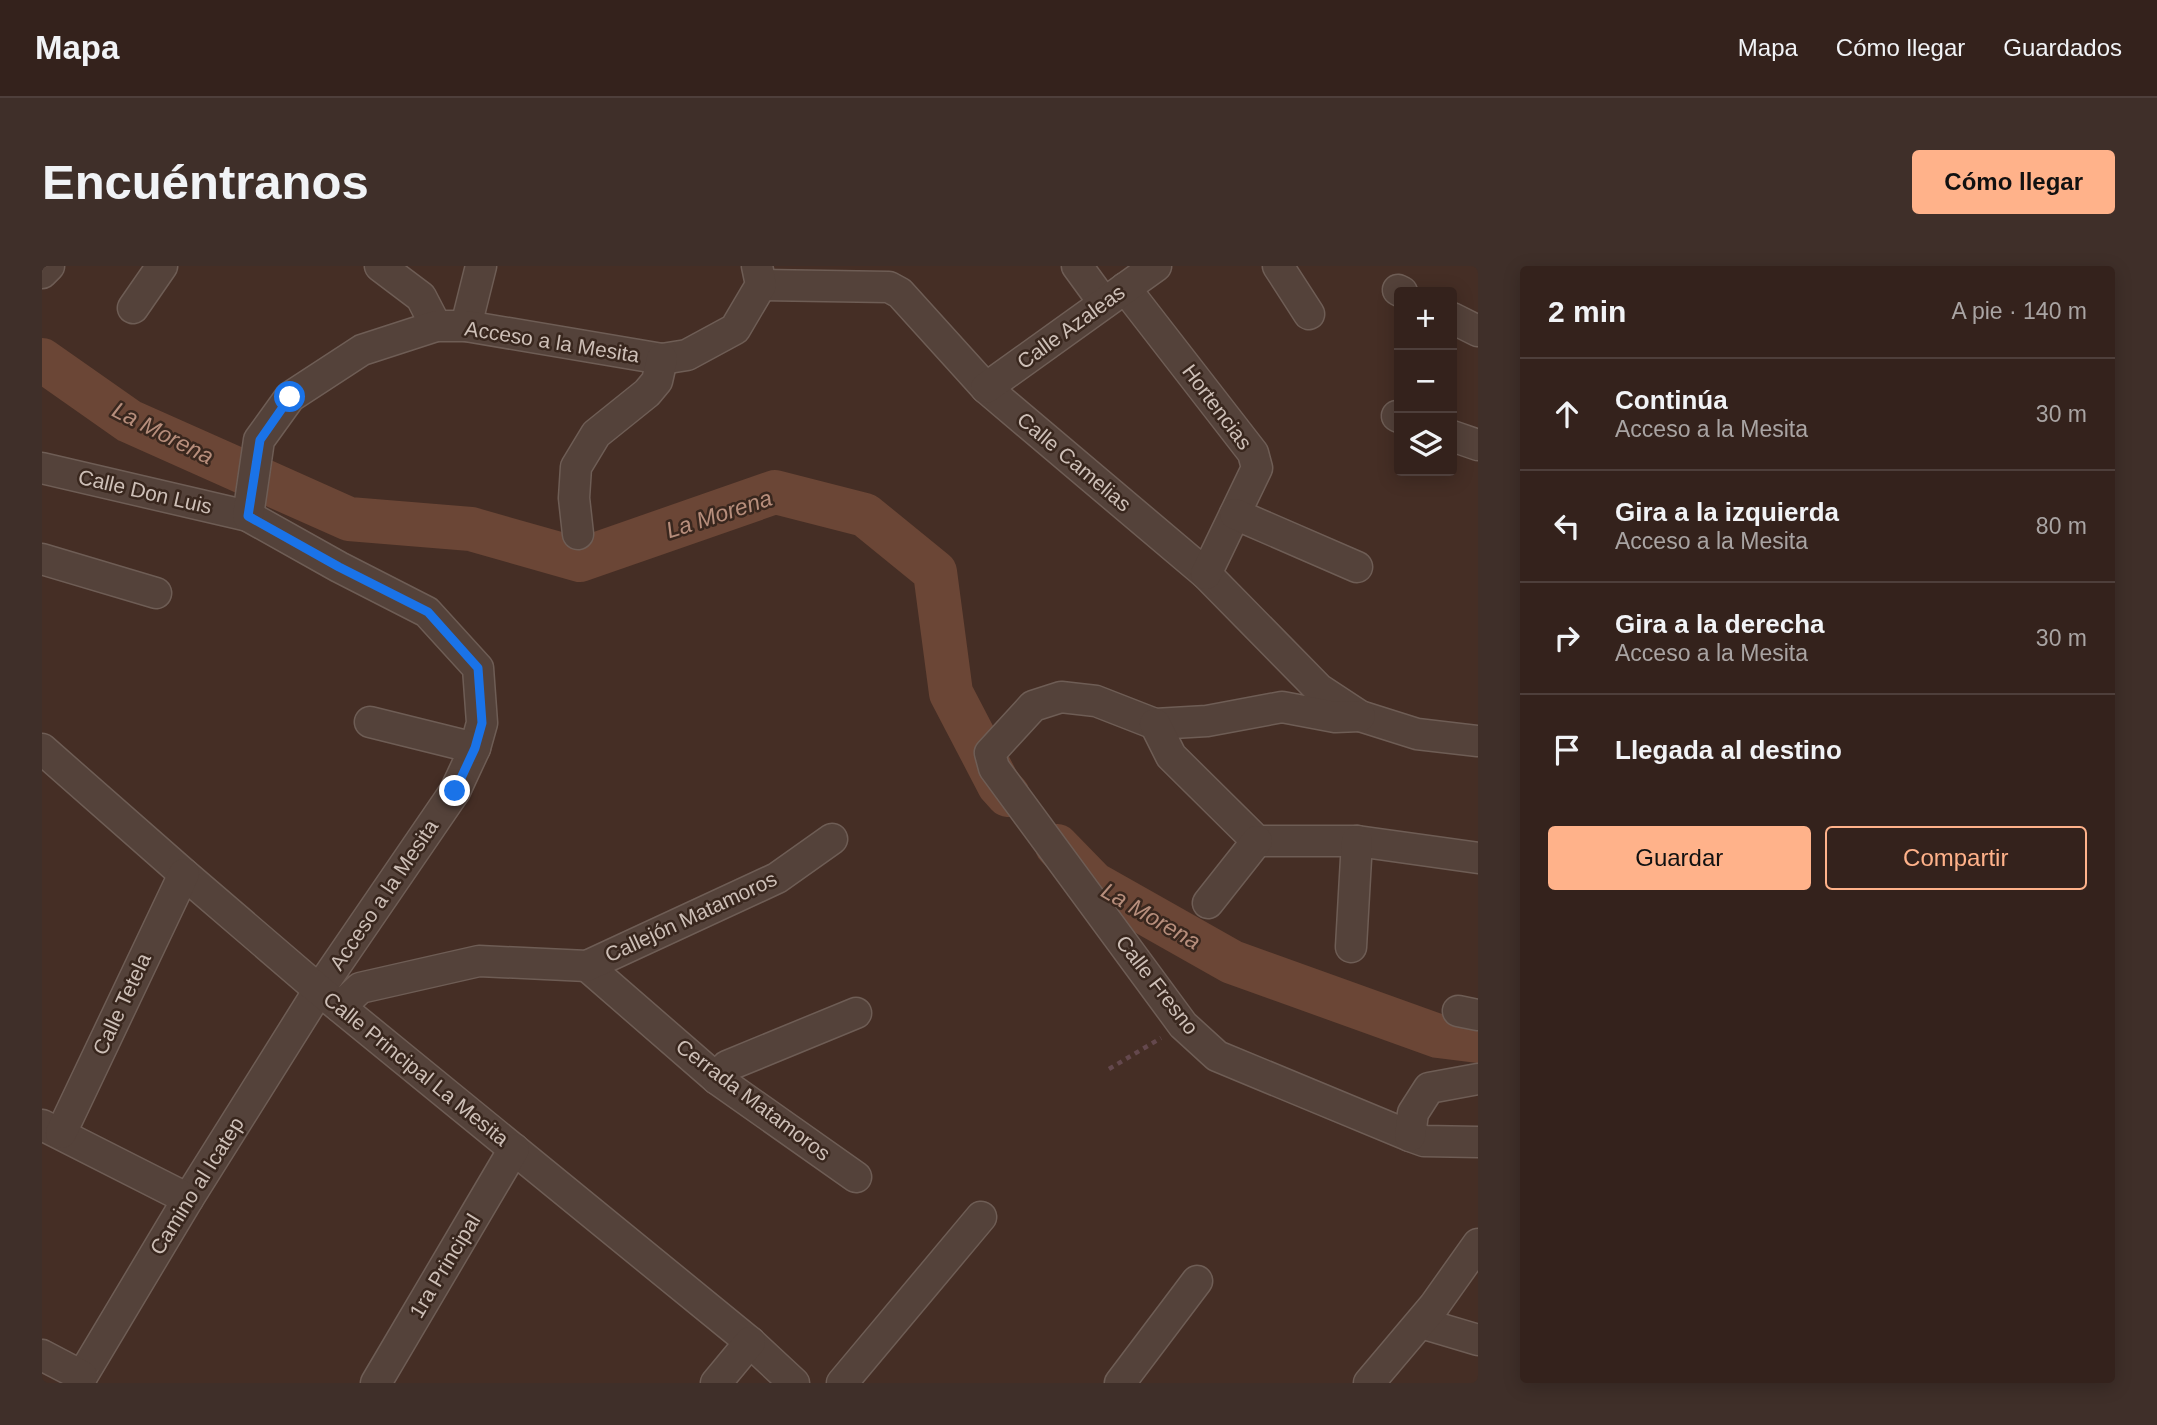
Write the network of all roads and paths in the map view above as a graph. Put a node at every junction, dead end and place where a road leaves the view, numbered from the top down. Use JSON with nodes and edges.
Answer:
{"nodes":[{"id":1,"x":49,"y":266,"type":"edge"},
{"id":2,"x":162,"y":266,"type":"edge"},
{"id":3,"x":380,"y":266,"type":"edge"},
{"id":4,"x":481,"y":266,"type":"edge"},
{"id":5,"x":1077,"y":266,"type":"edge"},
{"id":6,"x":1156,"y":266,"type":"edge"},
{"id":7,"x":1278,"y":266,"type":"edge"},
{"id":8,"x":42,"y":273,"type":"edge"},
{"id":9,"x":759,"y":275,"type":"edge"},
{"id":10,"x":1115,"y":295,"type":"junction"},
{"id":11,"x":133,"y":308,"type":"dead end"},
{"id":12,"x":1309,"y":314,"type":"dead end"},
{"id":13,"x":1457,"y":320,"type":"edge"},
{"id":14,"x":436,"y":326,"type":"junction"},
{"id":15,"x":466,"y":326,"type":"junction"},
{"id":16,"x":1478,"y":331,"type":"edge"},
{"id":17,"x":662,"y":359,"type":"junction"},
{"id":18,"x":986,"y":388,"type":"junction"},
{"id":19,"x":1457,"y":438,"type":"edge"},
{"id":20,"x":1478,"y":445,"type":"edge"},
{"id":21,"x":42,"y":468,"type":"edge"},
{"id":22,"x":1235,"y":514,"type":"junction"},
{"id":23,"x":248,"y":516,"type":"junction"},
{"id":24,"x":578,"y":534,"type":"dead end"},
{"id":25,"x":42,"y":559,"type":"edge"},
{"id":26,"x":1357,"y":567,"type":"dead end"},
{"id":27,"x":1206,"y":574,"type":"junction"},
{"id":28,"x":156,"y":593,"type":"dead end"},
{"id":29,"x":1360,"y":716,"type":"junction"},
{"id":30,"x":370,"y":722,"type":"dead end"},
{"id":31,"x":1155,"y":724,"type":"junction"},
{"id":32,"x":1478,"y":741,"type":"edge"},
{"id":33,"x":475,"y":748,"type":"junction"},
{"id":34,"x":43,"y":753,"type":"edge"},
{"id":35,"x":832,"y":839,"type":"dead end"},
{"id":36,"x":1257,"y":841,"type":"junction"},
{"id":37,"x":1357,"y":841,"type":"junction"},
{"id":38,"x":1478,"y":858,"type":"edge"},
{"id":39,"x":184,"y":874,"type":"junction"},
{"id":40,"x":1208,"y":903,"type":"dead end"},
{"id":41,"x":1351,"y":947,"type":"dead end"},
{"id":42,"x":587,"y":966,"type":"junction"},
{"id":43,"x":330,"y":999,"type":"junction"},
{"id":44,"x":856,"y":1013,"type":"dead end"},
{"id":45,"x":1183,"y":1025,"type":"junction"},
{"id":46,"x":1109,"y":1069,"type":"dead end"},
{"id":47,"x":717,"y":1079,"type":"junction"},
{"id":48,"x":1478,"y":1079,"type":"edge"},
{"id":49,"x":52,"y":1129,"type":"edge"},
{"id":50,"x":1410,"y":1136,"type":"junction"},
{"id":51,"x":1478,"y":1142,"type":"edge"},
{"id":52,"x":514,"y":1149,"type":"junction"},
{"id":53,"x":856,"y":1177,"type":"dead end"},
{"id":54,"x":188,"y":1199,"type":"junction"},
{"id":55,"x":981,"y":1217,"type":"dead end"},
{"id":56,"x":1478,"y":1244,"type":"edge"},
{"id":57,"x":1197,"y":1281,"type":"dead end"},
{"id":58,"x":1478,"y":1286,"type":"edge"},
{"id":59,"x":1427,"y":1315,"type":"junction"},
{"id":60,"x":1478,"y":1340,"type":"edge"},
{"id":61,"x":750,"y":1342,"type":"junction"},
{"id":62,"x":42,"y":1355,"type":"edge"},
{"id":63,"x":80,"y":1379,"type":"edge"},
{"id":64,"x":376,"y":1383,"type":"edge"},
{"id":65,"x":716,"y":1383,"type":"edge"},
{"id":66,"x":794,"y":1383,"type":"edge"},
{"id":67,"x":842,"y":1383,"type":"edge"},
{"id":68,"x":1120,"y":1383,"type":"edge"},
{"id":69,"x":1369,"y":1383,"type":"edge"}],
"edges":[{"from":1,"to":8,"type":"street"},
{"from":2,"to":11,"type":"street"},
{"from":3,"to":14,"type":"street"},
{"from":4,"to":15,"type":"street"},
{"from":5,"to":10,"type":"street","name":"Hortencias"},
{"from":6,"to":10,"type":"street","name":"Calle Azaleas"},
{"from":7,"to":12,"type":"street"},
{"from":9,"to":17,"type":"street","name":"Acceso a la Mesita"},
{"from":9,"to":18,"type":"street","name":"Calle Camelias"},
{"from":10,"to":18,"type":"street","name":"Calle Azaleas"},
{"from":10,"to":22,"type":"street","name":"Hortencias"},
{"from":13,"to":16,"type":"street"},
{"from":14,"to":15,"type":"street","name":"Acceso a la Mesita"},
{"from":14,"to":23,"type":"street","name":"Acceso a la Mesita"},
{"from":15,"to":17,"type":"street","name":"Acceso a la Mesita"},
{"from":17,"to":24,"type":"street"},
{"from":18,"to":27,"type":"street","name":"Calle Camelias"},
{"from":19,"to":20,"type":"street"},
{"from":21,"to":23,"type":"street","name":"Calle Don Luis"},
{"from":22,"to":26,"type":"street"},
{"from":22,"to":27,"type":"street","name":"Hortencias"},
{"from":23,"to":33,"type":"street","name":"Acceso a la Mesita"},
{"from":25,"to":28,"type":"street"},
{"from":27,"to":29,"type":"street","name":"Calle Camelias"},
{"from":29,"to":31,"type":"street"},
{"from":29,"to":32,"type":"street"},
{"from":30,"to":33,"type":"street"},
{"from":31,"to":36,"type":"street"},
{"from":31,"to":45,"type":"street","name":"Calle Fresno"},
{"from":33,"to":43,"type":"street","name":"Acceso a la Mesita"},
{"from":34,"to":39,"type":"street","name":"Calle Principal La Mesita"},
{"from":35,"to":42,"type":"street","name":"Callejón Matamoros"},
{"from":36,"to":37,"type":"street"},
{"from":36,"to":40,"type":"street"},
{"from":37,"to":38,"type":"street"},
{"from":37,"to":41,"type":"street"},
{"from":39,"to":43,"type":"street","name":"Calle Principal La Mesita"},
{"from":39,"to":49,"type":"street","name":"Calle Tetela"},
{"from":42,"to":43,"type":"street","name":"Callejón Matamoros"},
{"from":42,"to":47,"type":"street","name":"Cerrada Matamoros"},
{"from":43,"to":52,"type":"street","name":"Calle Principal La Mesita"},
{"from":43,"to":54,"type":"street","name":"Camino al Icatep"},
{"from":44,"to":47,"type":"street"},
{"from":45,"to":46,"type":"path"},
{"from":45,"to":50,"type":"street","name":"Calle Fresno"},
{"from":47,"to":53,"type":"street","name":"Cerrada Matamoros"},
{"from":48,"to":50,"type":"street"},
{"from":49,"to":54,"type":"street"},
{"from":50,"to":51,"type":"street","name":"Calle Fresno"},
{"from":52,"to":61,"type":"street","name":"Calle Principal La Mesita"},
{"from":52,"to":64,"type":"street","name":"1ra Principal"},
{"from":54,"to":63,"type":"street","name":"Camino al Icatep"},
{"from":55,"to":67,"type":"street"},
{"from":56,"to":59,"type":"street"},
{"from":57,"to":68,"type":"street"},
{"from":58,"to":59,"type":"street"},
{"from":59,"to":60,"type":"street"},
{"from":59,"to":69,"type":"street"},
{"from":61,"to":65,"type":"street"},
{"from":61,"to":66,"type":"street","name":"Calle Principal La Mesita"},
{"from":62,"to":63,"type":"street"}]}
